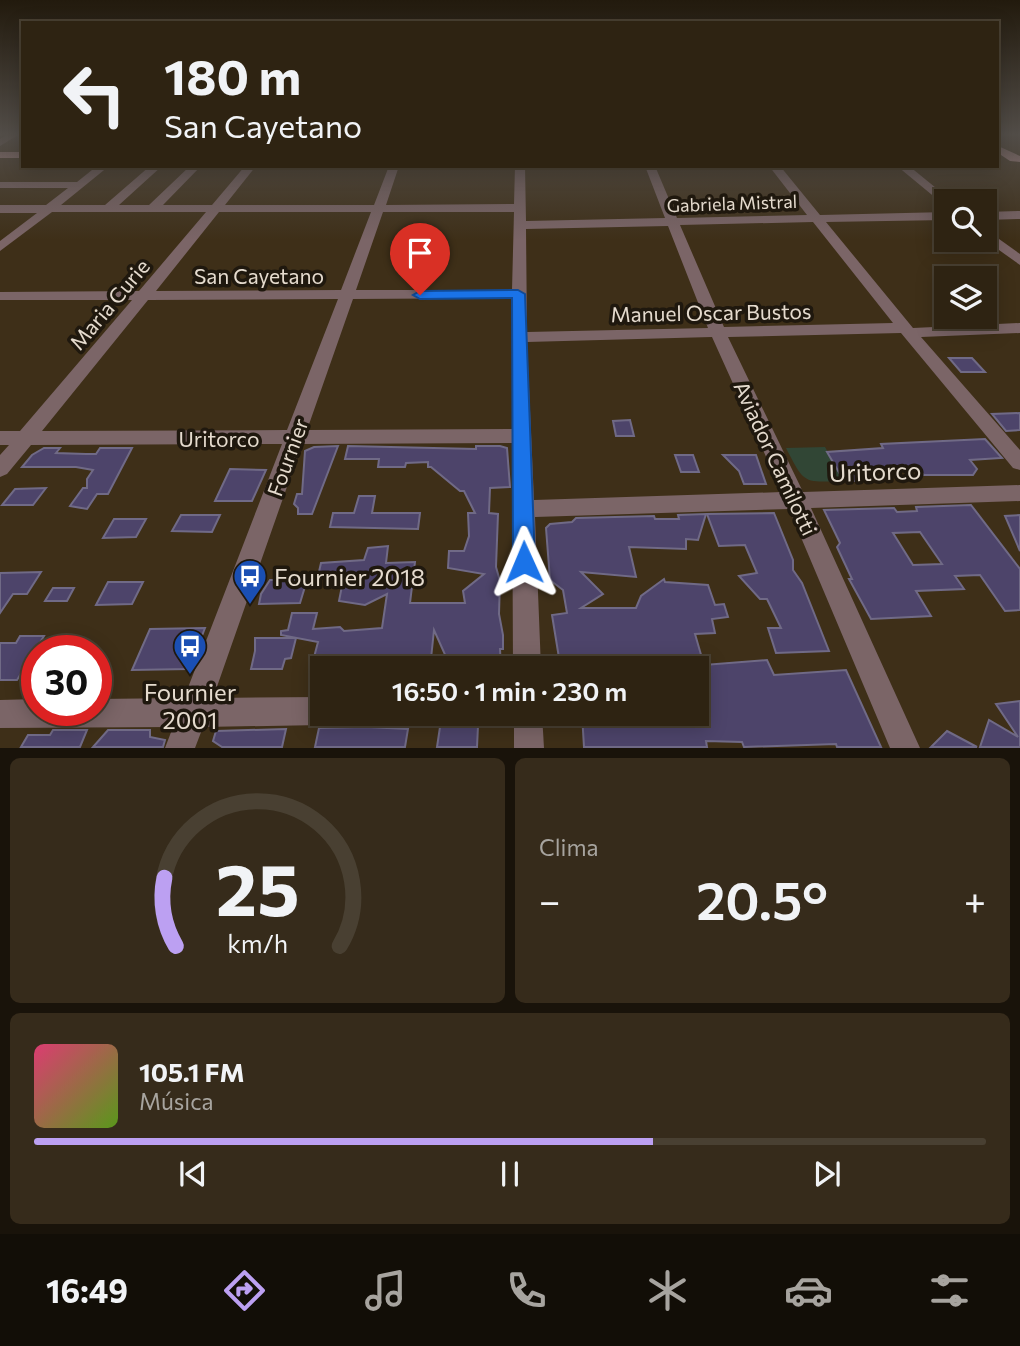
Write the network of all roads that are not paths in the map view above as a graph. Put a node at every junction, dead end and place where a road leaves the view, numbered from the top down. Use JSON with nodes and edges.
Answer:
{"nodes":[{"id":1,"x":99,"y":170,"type":"edge"},
{"id":2,"x":153,"y":170,"type":"edge"},
{"id":3,"x":192,"y":170,"type":"edge"},
{"id":4,"x":248,"y":170,"type":"edge"},
{"id":5,"x":393,"y":170,"type":"edge"},
{"id":6,"x":520,"y":170,"type":"edge"},
{"id":7,"x":652,"y":170,"type":"edge"},
{"id":8,"x":777,"y":170,"type":"edge"},
{"id":9,"x":907,"y":170,"type":"edge"},
{"id":10,"x":0,"y":185,"type":"edge"},
{"id":11,"x":80,"y":185,"type":"junction"},
{"id":12,"x":934,"y":192,"type":"edge"},
{"id":13,"x":379,"y":208,"type":"junction"},
{"id":14,"x":0,"y":209,"type":"edge"},
{"id":15,"x":49,"y":209,"type":"junction"},
{"id":16,"x":108,"y":209,"type":"junction"},
{"id":17,"x":152,"y":209,"type":"junction"},
{"id":18,"x":215,"y":209,"type":"junction"},
{"id":19,"x":1020,"y":215,"type":"edge"},
{"id":20,"x":519,"y":216,"type":"junction"},
{"id":21,"x":934,"y":216,"type":"edge"},
{"id":22,"x":997,"y":216,"type":"edge"},
{"id":23,"x":818,"y":218,"type":"junction"},
{"id":24,"x":675,"y":222,"type":"junction"},
{"id":25,"x":997,"y":243,"type":"edge"},
{"id":26,"x":0,"y":247,"type":"edge"},
{"id":27,"x":1020,"y":261,"type":"edge"},
{"id":28,"x":518,"y":294,"type":"junction"},
{"id":29,"x":346,"y":295,"type":"junction"},
{"id":30,"x":0,"y":296,"type":"edge"},
{"id":31,"x":143,"y":296,"type":"junction"},
{"id":32,"x":1020,"y":328,"type":"edge"},
{"id":33,"x":907,"y":330,"type":"junction"},
{"id":34,"x":718,"y":333,"type":"junction"},
{"id":35,"x":519,"y":337,"type":"junction"},
{"id":36,"x":521,"y":436,"type":"junction"},
{"id":37,"x":0,"y":438,"type":"edge"},
{"id":38,"x":25,"y":438,"type":"junction"},
{"id":39,"x":294,"y":438,"type":"junction"},
{"id":40,"x":1020,"y":463,"type":"edge"},
{"id":41,"x":0,"y":469,"type":"edge"},
{"id":42,"x":1020,"y":493,"type":"edge"},
{"id":43,"x":796,"y":500,"type":"junction"},
{"id":44,"x":523,"y":509,"type":"junction"},
{"id":45,"x":527,"y":656,"type":"edge"},
{"id":46,"x":310,"y":711,"type":"edge"},
{"id":47,"x":192,"y":714,"type":"junction"},
{"id":48,"x":0,"y":715,"type":"edge"},
{"id":49,"x":528,"y":726,"type":"edge"},
{"id":50,"x":180,"y":747,"type":"edge"},
{"id":51,"x":529,"y":747,"type":"edge"},
{"id":52,"x":905,"y":747,"type":"edge"}],
"edges":[{"from":1,"to":11,"type":"street"},
{"from":2,"to":16,"type":"street"},
{"from":3,"to":17,"type":"street"},
{"from":4,"to":18,"type":"street","name":"Maria Curie"},
{"from":5,"to":13,"type":"street","name":"Fournier"},
{"from":6,"to":20,"type":"street"},
{"from":7,"to":24,"type":"street","name":"Aviador Camilotti"},
{"from":8,"to":23,"type":"street"},
{"from":9,"to":12,"type":"street"},
{"from":10,"to":11,"type":"street"},
{"from":11,"to":15,"type":"street"},
{"from":13,"to":18,"type":"street","name":"Gabriela Mistral"},
{"from":13,"to":20,"type":"street","name":"Gabriela Mistral"},
{"from":13,"to":29,"type":"street","name":"Fournier"},
{"from":14,"to":15,"type":"street","name":"Gabriela Mistral"},
{"from":15,"to":16,"type":"street","name":"Gabriela Mistral"},
{"from":15,"to":26,"type":"street"},
{"from":16,"to":17,"type":"street","name":"Gabriela Mistral"},
{"from":17,"to":18,"type":"street","name":"Gabriela Mistral"},
{"from":18,"to":31,"type":"street","name":"Maria Curie"},
{"from":19,"to":22,"type":"street"},
{"from":20,"to":24,"type":"street","name":"Gabriela Mistral"},
{"from":20,"to":28,"type":"street"},
{"from":21,"to":23,"type":"street","name":"Gabriela Mistral"},
{"from":23,"to":24,"type":"street","name":"Gabriela Mistral"},
{"from":23,"to":33,"type":"street"},
{"from":24,"to":34,"type":"street","name":"Aviador Camilotti"},
{"from":25,"to":27,"type":"street"},
{"from":28,"to":29,"type":"street","name":"San Cayetano"},
{"from":28,"to":35,"type":"street"},
{"from":29,"to":31,"type":"street","name":"San Cayetano"},
{"from":29,"to":39,"type":"street","name":"Fournier"},
{"from":30,"to":31,"type":"street","name":"San Cayetano"},
{"from":31,"to":38,"type":"street","name":"Maria Curie"},
{"from":32,"to":33,"type":"street","name":"Manuel Oscar Bustos"},
{"from":33,"to":34,"type":"street","name":"Manuel Oscar Bustos"},
{"from":33,"to":40,"type":"street"},
{"from":34,"to":35,"type":"street","name":"Manuel Oscar Bustos"},
{"from":34,"to":43,"type":"street","name":"Aviador Camilotti"},
{"from":35,"to":36,"type":"street"},
{"from":36,"to":39,"type":"street","name":"Uritorco"},
{"from":36,"to":44,"type":"street"},
{"from":37,"to":38,"type":"street","name":"Uritorco"},
{"from":38,"to":39,"type":"street","name":"Uritorco"},
{"from":38,"to":41,"type":"street","name":"Maria Curie"},
{"from":39,"to":47,"type":"street","name":"Fournier"},
{"from":42,"to":43,"type":"street","name":"Uritorco"},
{"from":43,"to":44,"type":"street","name":"Uritorco"},
{"from":43,"to":52,"type":"street","name":"Aviador Camilotti"},
{"from":44,"to":45,"type":"street"},
{"from":46,"to":47,"type":"street"},
{"from":47,"to":48,"type":"street"},
{"from":47,"to":50,"type":"street","name":"Fournier"},
{"from":49,"to":51,"type":"street"}]}
